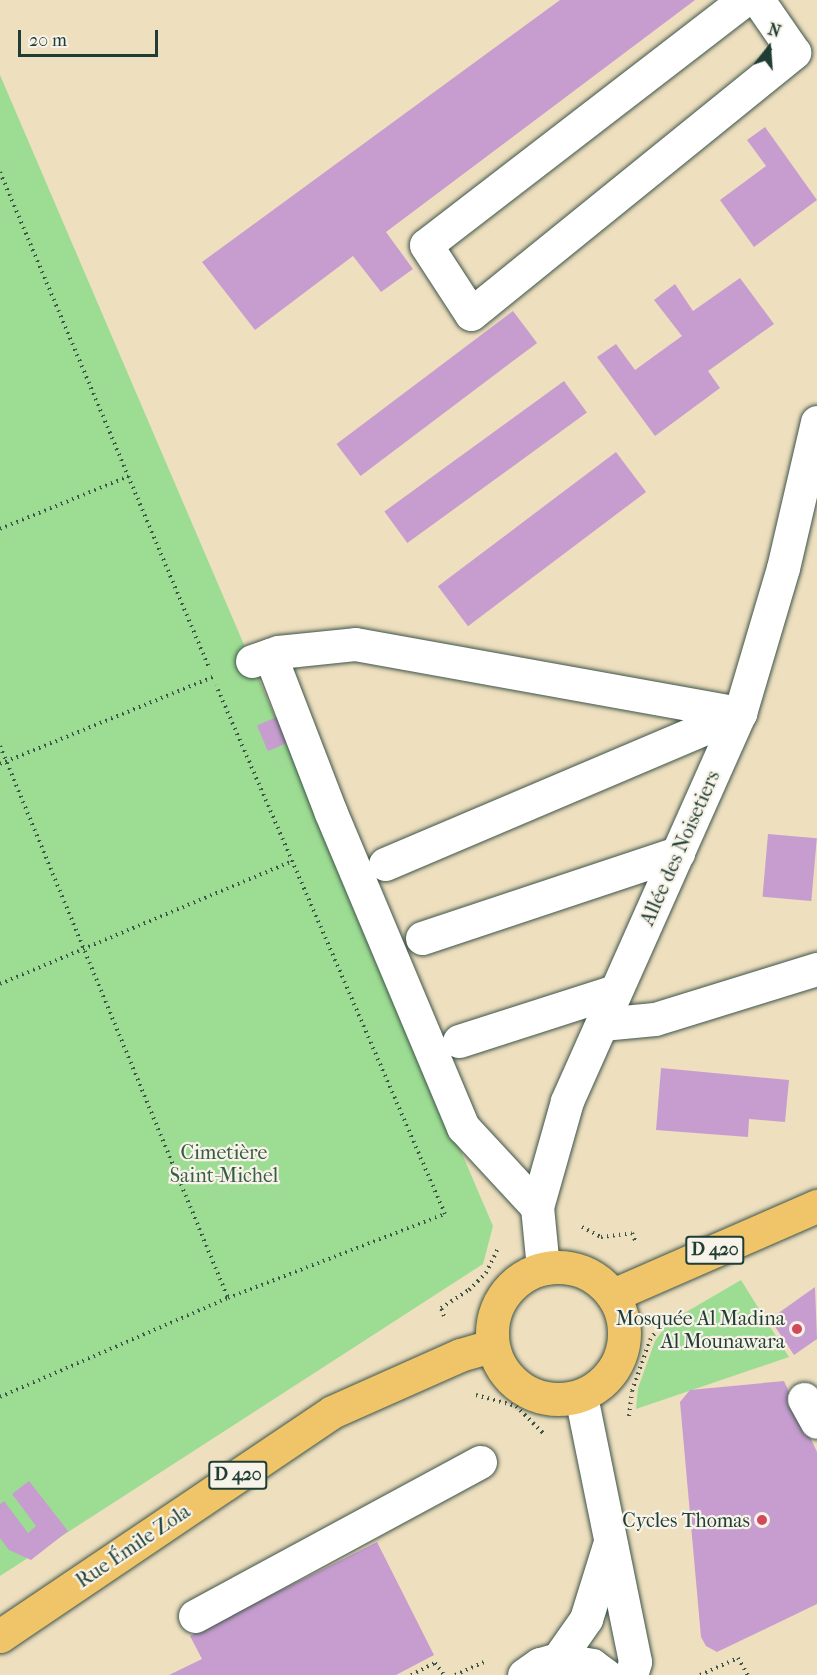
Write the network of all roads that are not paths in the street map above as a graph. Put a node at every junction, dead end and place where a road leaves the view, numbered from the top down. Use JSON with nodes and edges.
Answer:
{"nodes":[{"id":1,"x":744,"y":0,"type":"edge"},
{"id":2,"x":758,"y":0,"type":"edge"},
{"id":3,"x":817,"y":422,"type":"edge"},
{"id":4,"x":740,"y":713,"type":"junction"},
{"id":5,"x":678,"y":853,"type":"junction"},
{"id":6,"x":384,"y":864,"type":"dead end"},
{"id":7,"x":422,"y":938,"type":"dead end"},
{"id":8,"x":817,"y":969,"type":"edge"},
{"id":9,"x":615,"y":992,"type":"junction"},
{"id":10,"x":602,"y":1024,"type":"junction"},
{"id":11,"x":459,"y":1041,"type":"dead end"},
{"id":12,"x":817,"y":1206,"type":"edge"},
{"id":13,"x":537,"y":1207,"type":"junction"},
{"id":14,"x":543,"y":1268,"type":"junction"},
{"id":15,"x":613,"y":1295,"type":"junction"},
{"id":16,"x":492,"y":1346,"type":"junction"},
{"id":17,"x":581,"y":1396,"type":"junction"},
{"id":18,"x":480,"y":1462,"type":"dead end"},
{"id":19,"x":609,"y":1544,"type":"junction"},
{"id":20,"x":195,"y":1616,"type":"dead end"},
{"id":21,"x":0,"y":1636,"type":"edge"},
{"id":22,"x":558,"y":1659,"type":"junction"},
{"id":23,"x":524,"y":1675,"type":"edge"},
{"id":24,"x":606,"y":1675,"type":"edge"},
{"id":25,"x":631,"y":1675,"type":"edge"}],
"edges":[{"from":1,"to":2,"type":"street"},
{"from":3,"to":4,"type":"street","name":"Allée des Noisetiers"},
{"from":4,"to":5,"type":"street","name":"Allée des Noisetiers"},
{"from":4,"to":6,"type":"street"},
{"from":4,"to":13,"type":"street"},
{"from":5,"to":7,"type":"street"},
{"from":5,"to":9,"type":"street","name":"Allée des Noisetiers"},
{"from":8,"to":10,"type":"street"},
{"from":9,"to":10,"type":"street","name":"Allée des Noisetiers"},
{"from":9,"to":11,"type":"street"},
{"from":10,"to":13,"type":"street","name":"Allée des Noisetiers"},
{"from":12,"to":15,"type":"main road","number":"D 420"},
{"from":13,"to":14,"type":"street","name":"Allée des Noisetiers"},
{"from":14,"to":15,"type":"main road"},
{"from":14,"to":16,"type":"main road"},
{"from":15,"to":17,"type":"main road"},
{"from":16,"to":17,"type":"main road"},
{"from":16,"to":21,"type":"main road","name":"Rue Émile Zola","number":"D 420"},
{"from":17,"to":19,"type":"street"},
{"from":18,"to":20,"type":"street"},
{"from":19,"to":22,"type":"street"},
{"from":19,"to":25,"type":"street"},
{"from":22,"to":23,"type":"street"},
{"from":22,"to":24,"type":"street"}]}
